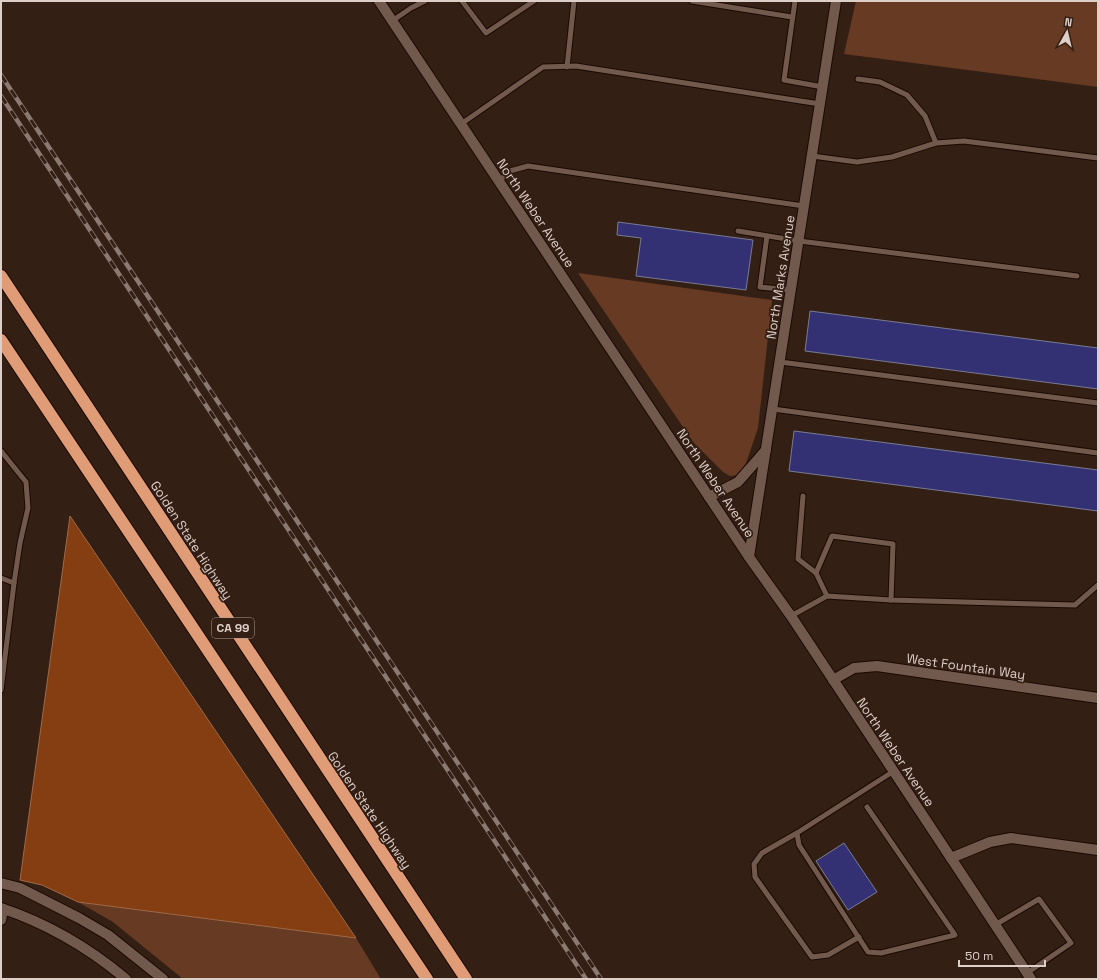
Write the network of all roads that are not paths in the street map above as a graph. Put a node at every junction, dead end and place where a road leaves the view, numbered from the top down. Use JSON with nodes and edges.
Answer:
{"nodes":[{"id":1,"x":379,"y":1,"type":"edge"},
{"id":2,"x":425,"y":1,"type":"edge"},
{"id":3,"x":462,"y":1,"type":"edge"},
{"id":4,"x":534,"y":1,"type":"edge"},
{"id":5,"x":574,"y":1,"type":"edge"},
{"id":6,"x":692,"y":1,"type":"edge"},
{"id":7,"x":795,"y":1,"type":"edge"},
{"id":8,"x":836,"y":1,"type":"edge"},
{"id":9,"x":792,"y":17,"type":"junction"},
{"id":10,"x":392,"y":21,"type":"junction"},
{"id":11,"x":568,"y":67,"type":"junction"},
{"id":12,"x":858,"y":79,"type":"dead end"},
{"id":13,"x":823,"y":87,"type":"junction"},
{"id":14,"x":820,"y":104,"type":"junction"},
{"id":15,"x":461,"y":124,"type":"junction"},
{"id":16,"x":936,"y":143,"type":"junction"},
{"id":17,"x":812,"y":156,"type":"junction"},
{"id":18,"x":1098,"y":158,"type":"edge"},
{"id":19,"x":499,"y":181,"type":"junction"},
{"id":20,"x":804,"y":206,"type":"junction"},
{"id":21,"x":738,"y":231,"type":"dead end"},
{"id":22,"x":767,"y":236,"type":"junction"},
{"id":23,"x":799,"y":241,"type":"junction"},
{"id":24,"x":1,"y":276,"type":"edge"},
{"id":25,"x":1076,"y":276,"type":"dead end"},
{"id":26,"x":791,"y":290,"type":"junction"},
{"id":27,"x":1,"y":340,"type":"edge"},
{"id":28,"x":780,"y":362,"type":"junction"},
{"id":29,"x":1098,"y":403,"type":"edge"},
{"id":30,"x":772,"y":409,"type":"junction"},
{"id":31,"x":766,"y":450,"type":"junction"},
{"id":32,"x":1,"y":451,"type":"edge"},
{"id":33,"x":1098,"y":453,"type":"edge"},
{"id":34,"x":709,"y":496,"type":"junction"},
{"id":35,"x":803,"y":496,"type":"dead end"},
{"id":36,"x":749,"y":557,"type":"junction"},
{"id":37,"x":816,"y":573,"type":"junction"},
{"id":38,"x":1,"y":578,"type":"edge"},
{"id":39,"x":14,"y":583,"type":"junction"},
{"id":40,"x":1098,"y":585,"type":"edge"},
{"id":41,"x":827,"y":596,"type":"junction"},
{"id":42,"x":890,"y":600,"type":"junction"},
{"id":43,"x":791,"y":616,"type":"junction"},
{"id":44,"x":2,"y":679,"type":"edge"},
{"id":45,"x":833,"y":680,"type":"junction"},
{"id":46,"x":1,"y":690,"type":"edge"},
{"id":47,"x":1098,"y":698,"type":"edge"},
{"id":48,"x":894,"y":771,"type":"junction"},
{"id":49,"x":867,"y":807,"type":"dead end"},
{"id":50,"x":797,"y":833,"type":"junction"},
{"id":51,"x":1098,"y":850,"type":"edge"},
{"id":52,"x":951,"y":858,"type":"junction"},
{"id":53,"x":1,"y":883,"type":"edge"},
{"id":54,"x":2,"y":908,"type":"edge"},
{"id":55,"x":1,"y":920,"type":"edge"},
{"id":56,"x":995,"y":925,"type":"junction"},
{"id":57,"x":859,"y":937,"type":"junction"},
{"id":58,"x":1029,"y":976,"type":"edge"},
{"id":59,"x":126,"y":979,"type":"edge"},
{"id":60,"x":163,"y":979,"type":"edge"},
{"id":61,"x":426,"y":979,"type":"edge"},
{"id":62,"x":466,"y":979,"type":"edge"}],
"edges":[{"from":1,"to":10,"type":"main road","name":"North Weber Avenue"},
{"from":2,"to":10,"type":"lane"},
{"from":3,"to":4,"type":"lane"},
{"from":5,"to":11,"type":"lane"},
{"from":6,"to":9,"type":"lane"},
{"from":7,"to":9,"type":"lane"},
{"from":8,"to":13,"type":"main road","name":"North Marks Avenue"},
{"from":9,"to":13,"type":"lane"},
{"from":10,"to":15,"type":"main road","name":"North Weber Avenue"},
{"from":11,"to":14,"type":"lane"},
{"from":11,"to":15,"type":"lane"},
{"from":12,"to":16,"type":"lane"},
{"from":13,"to":14,"type":"main road","name":"North Marks Avenue"},
{"from":14,"to":17,"type":"main road","name":"North Marks Avenue"},
{"from":15,"to":19,"type":"main road","name":"North Weber Avenue"},
{"from":16,"to":17,"type":"lane"},
{"from":16,"to":18,"type":"lane"},
{"from":17,"to":20,"type":"main road","name":"North Marks Avenue"},
{"from":19,"to":20,"type":"lane"},
{"from":19,"to":34,"type":"main road","name":"North Weber Avenue"},
{"from":20,"to":23,"type":"main road","name":"North Marks Avenue"},
{"from":21,"to":22,"type":"lane"},
{"from":22,"to":23,"type":"lane"},
{"from":22,"to":26,"type":"lane"},
{"from":23,"to":25,"type":"lane"},
{"from":23,"to":26,"type":"main road","name":"North Marks Avenue"},
{"from":24,"to":62,"type":"highway","name":"Golden State Highway","number":"CA 99"},
{"from":26,"to":28,"type":"main road","name":"North Marks Avenue"},
{"from":27,"to":61,"type":"highway","number":"CA 99"},
{"from":28,"to":29,"type":"lane"},
{"from":28,"to":30,"type":"main road","name":"North Marks Avenue"},
{"from":30,"to":31,"type":"main road","name":"North Marks Avenue"},
{"from":30,"to":33,"type":"lane"},
{"from":31,"to":34,"type":"main road"},
{"from":31,"to":36,"type":"main road","name":"North Marks Avenue"},
{"from":32,"to":39,"type":"lane"},
{"from":34,"to":36,"type":"main road","name":"North Weber Avenue"},
{"from":35,"to":37,"type":"lane"},
{"from":36,"to":43,"type":"main road","name":"North Weber Avenue"},
{"from":37,"to":41,"type":"lane"},
{"from":37,"to":42,"type":"lane"},
{"from":38,"to":39,"type":"lane"},
{"from":39,"to":44,"type":"lane"},
{"from":40,"to":42,"type":"lane"},
{"from":41,"to":42,"type":"lane"},
{"from":41,"to":43,"type":"lane"},
{"from":43,"to":45,"type":"main road","name":"North Weber Avenue"},
{"from":44,"to":46,"type":"lane"},
{"from":45,"to":47,"type":"main road","name":"West Fountain Way"},
{"from":45,"to":48,"type":"main road","name":"North Weber Avenue"},
{"from":48,"to":50,"type":"lane"},
{"from":48,"to":52,"type":"main road","name":"North Weber Avenue"},
{"from":49,"to":57,"type":"lane"},
{"from":50,"to":57,"type":"lane"},
{"from":50,"to":57,"type":"lane"},
{"from":51,"to":52,"type":"main road"},
{"from":52,"to":56,"type":"main road","name":"North Weber Avenue"},
{"from":53,"to":60,"type":"main road"},
{"from":54,"to":55,"type":"main road"},
{"from":54,"to":59,"type":"main road"},
{"from":56,"to":58,"type":"main road","name":"North Weber Avenue"},
{"from":56,"to":58,"type":"lane"}]}
